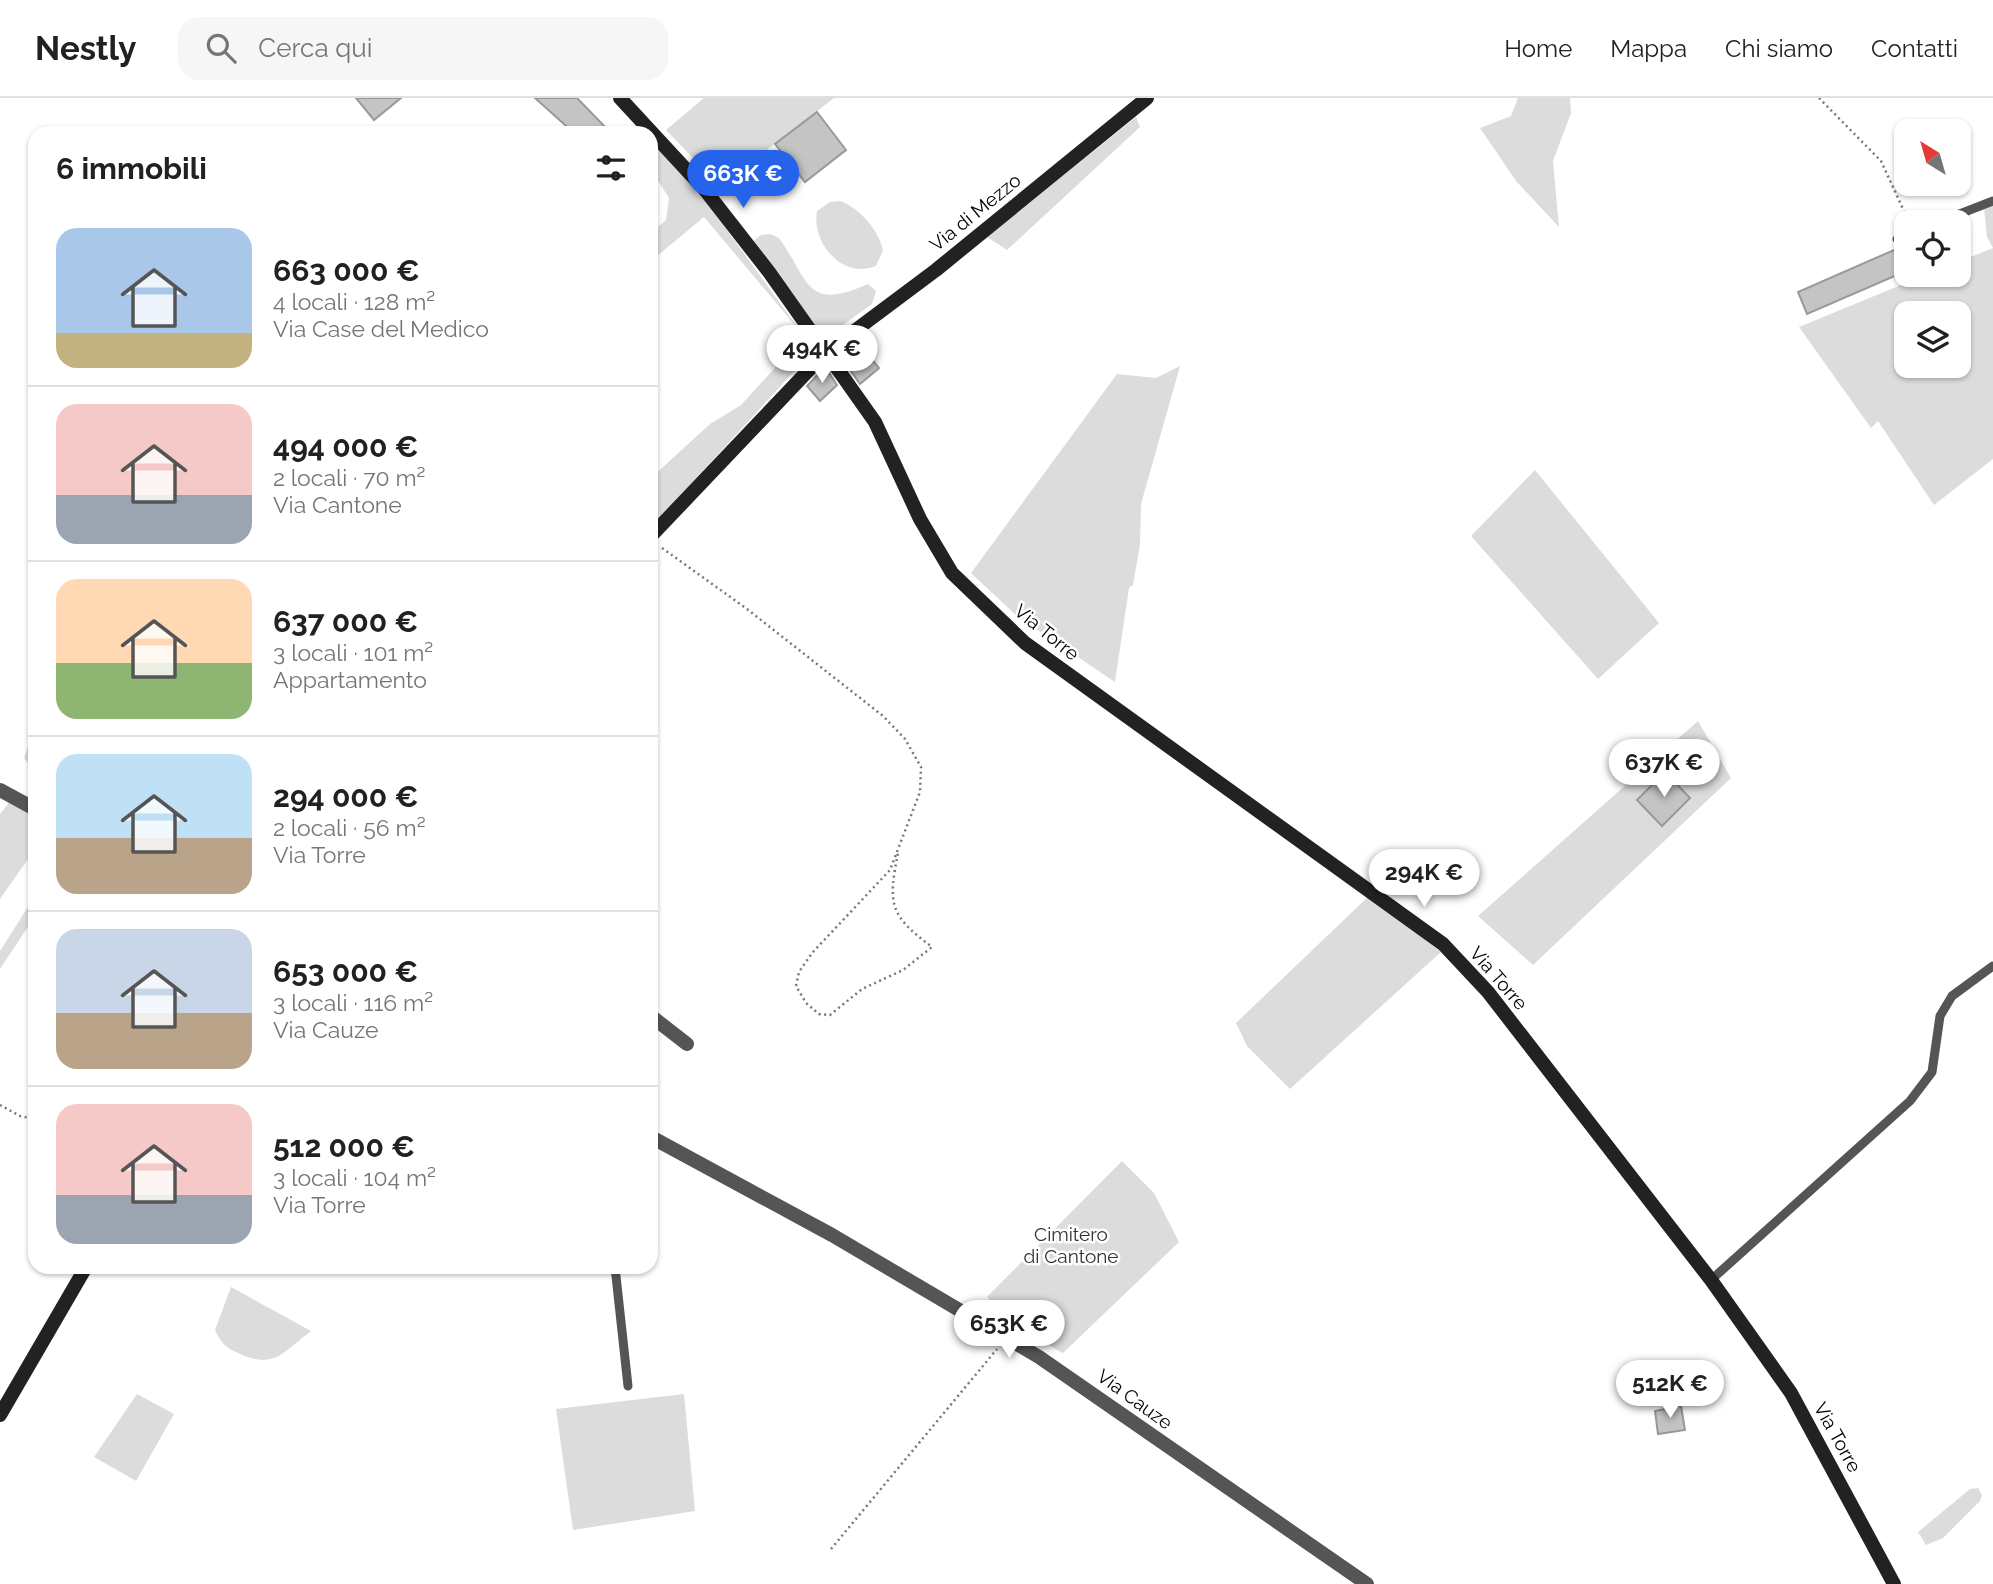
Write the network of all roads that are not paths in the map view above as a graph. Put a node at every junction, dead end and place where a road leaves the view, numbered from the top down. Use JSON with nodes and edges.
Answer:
{"nodes":[{"id":1,"x":620,"y":98,"type":"edge"},
{"id":2,"x":1147,"y":98,"type":"edge"},
{"id":3,"x":646,"y":126,"type":"edge"},
{"id":4,"x":658,"y":139,"type":"edge"},
{"id":5,"x":1993,"y":201,"type":"edge"},
{"id":6,"x":1970,"y":210,"type":"edge"},
{"id":7,"x":825,"y":353,"type":"junction"},
{"id":8,"x":658,"y":539,"type":"edge"},
{"id":9,"x":0,"y":790,"type":"edge"},
{"id":10,"x":28,"y":805,"type":"edge"},
{"id":11,"x":1993,"y":966,"type":"edge"},
{"id":12,"x":658,"y":1021,"type":"edge"},
{"id":13,"x":687,"y":1044,"type":"dead end"},
{"id":14,"x":658,"y":1141,"type":"edge"},
{"id":15,"x":82,"y":1274,"type":"edge"},
{"id":16,"x":616,"y":1274,"type":"edge"},
{"id":17,"x":1711,"y":1280,"type":"junction"},
{"id":18,"x":628,"y":1386,"type":"dead end"},
{"id":19,"x":0,"y":1415,"type":"edge"},
{"id":20,"x":1367,"y":1584,"type":"edge"},
{"id":21,"x":1894,"y":1584,"type":"edge"}],
"edges":[{"from":1,"to":3,"type":"main road","name":"Via Torre"},
{"from":2,"to":7,"type":"main road","name":"Via di Mezzo"},
{"from":4,"to":7,"type":"main road","name":"Via Torre"},
{"from":5,"to":6,"type":"lane"},
{"from":7,"to":8,"type":"main road","name":"Via di Mezzo"},
{"from":7,"to":17,"type":"main road","name":"Via Torre"},
{"from":9,"to":10,"type":"street"},
{"from":11,"to":17,"type":"lane"},
{"from":12,"to":13,"type":"street"},
{"from":14,"to":20,"type":"street","name":"Via Cauze"},
{"from":15,"to":19,"type":"main road"},
{"from":16,"to":18,"type":"lane"},
{"from":17,"to":21,"type":"main road","name":"Via Torre"}]}
